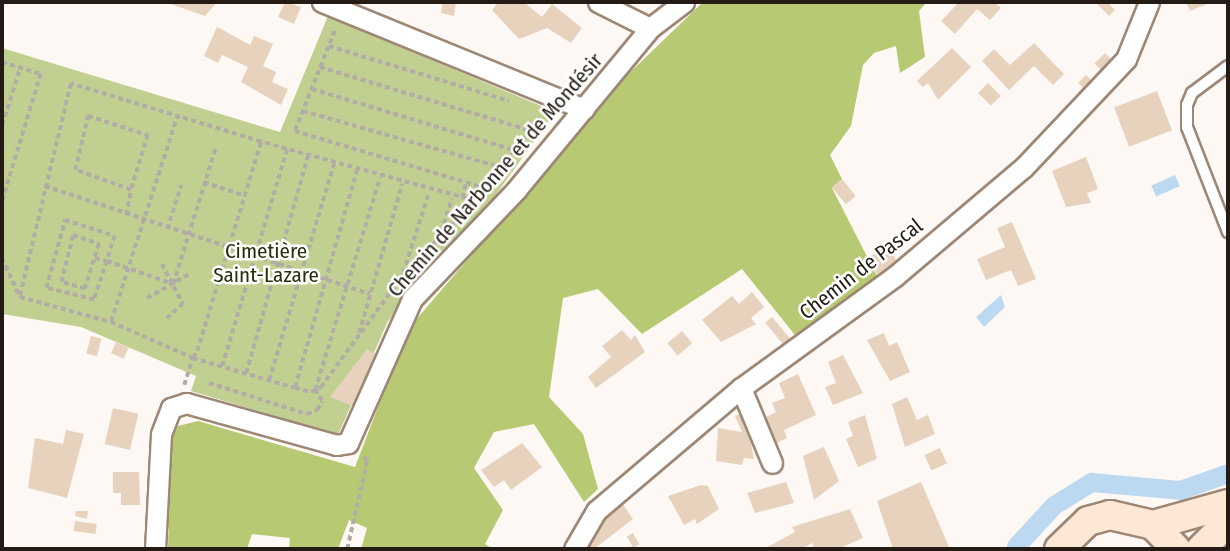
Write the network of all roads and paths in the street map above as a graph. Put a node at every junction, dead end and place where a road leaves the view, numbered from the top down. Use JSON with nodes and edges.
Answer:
{"nodes":[{"id":1,"x":322,"y":2,"type":"edge"},
{"id":2,"x":598,"y":2,"type":"edge"},
{"id":3,"x":684,"y":2,"type":"edge"},
{"id":4,"x":1149,"y":2,"type":"edge"},
{"id":5,"x":650,"y":28,"type":"junction"},
{"id":6,"x":335,"y":31,"type":"dead end"},
{"id":7,"x":329,"y":46,"type":"junction"},
{"id":8,"x":2,"y":62,"type":"edge"},
{"id":9,"x":1228,"y":66,"type":"edge"},
{"id":10,"x":320,"y":67,"type":"junction"},
{"id":11,"x":20,"y":68,"type":"junction"},
{"id":12,"x":312,"y":89,"type":"junction"},
{"id":13,"x":520,"y":104,"type":"dead end"},
{"id":14,"x":532,"y":107,"type":"dead end"},
{"id":15,"x":584,"y":109,"type":"junction"},
{"id":16,"x":303,"y":111,"type":"junction"},
{"id":17,"x":177,"y":117,"type":"junction"},
{"id":18,"x":2,"y":125,"type":"edge"},
{"id":19,"x":530,"y":130,"type":"junction"},
{"id":20,"x":261,"y":142,"type":"junction"},
{"id":21,"x":216,"y":147,"type":"dead end"},
{"id":22,"x":287,"y":150,"type":"junction"},
{"id":23,"x":514,"y":150,"type":"junction"},
{"id":24,"x":308,"y":156,"type":"junction"},
{"id":25,"x":334,"y":164,"type":"junction"},
{"id":26,"x":500,"y":168,"type":"junction"},
{"id":27,"x":356,"y":170,"type":"junction"},
{"id":28,"x":380,"y":177,"type":"junction"},
{"id":29,"x":204,"y":182,"type":"junction"},
{"id":30,"x":466,"y":182,"type":"junction"},
{"id":31,"x":402,"y":184,"type":"junction"},
{"id":32,"x":181,"y":185,"type":"dead end"},
{"id":33,"x":45,"y":186,"type":"junction"},
{"id":34,"x":131,"y":190,"type":"junction"},
{"id":35,"x":429,"y":192,"type":"junction"},
{"id":36,"x":245,"y":196,"type":"junction"},
{"id":37,"x":462,"y":198,"type":"junction"},
{"id":38,"x":452,"y":199,"type":"junction"},
{"id":39,"x":2,"y":202,"type":"edge"},
{"id":40,"x":126,"y":215,"type":"junction"},
{"id":41,"x":144,"y":221,"type":"junction"},
{"id":42,"x":167,"y":229,"type":"junction"},
{"id":43,"x":1228,"y":232,"type":"edge"},
{"id":44,"x":440,"y":234,"type":"junction"},
{"id":45,"x":187,"y":236,"type":"junction"},
{"id":46,"x":229,"y":250,"type":"junction"},
{"id":47,"x":2,"y":258,"type":"edge"},
{"id":48,"x":95,"y":258,"type":"junction"},
{"id":49,"x":254,"y":258,"type":"junction"},
{"id":50,"x":107,"y":261,"type":"junction"},
{"id":51,"x":162,"y":264,"type":"dead end"},
{"id":52,"x":276,"y":265,"type":"junction"},
{"id":53,"x":128,"y":269,"type":"junction"},
{"id":54,"x":191,"y":273,"type":"dead end"},
{"id":55,"x":301,"y":273,"type":"junction"},
{"id":56,"x":403,"y":275,"type":"junction"},
{"id":57,"x":325,"y":281,"type":"junction"},
{"id":58,"x":173,"y":284,"type":"junction"},
{"id":59,"x":347,"y":287,"type":"junction"},
{"id":60,"x":370,"y":294,"type":"junction"},
{"id":61,"x":20,"y":297,"type":"junction"},
{"id":62,"x":146,"y":298,"type":"dead end"},
{"id":63,"x":165,"y":320,"type":"dead end"},
{"id":64,"x":111,"y":322,"type":"junction"},
{"id":65,"x":358,"y":337,"type":"junction"},
{"id":66,"x":193,"y":358,"type":"junction"},
{"id":67,"x":221,"y":366,"type":"junction"},
{"id":68,"x":188,"y":373,"type":"dead end"},
{"id":69,"x":245,"y":373,"type":"junction"},
{"id":70,"x":268,"y":380,"type":"junction"},
{"id":71,"x":209,"y":383,"type":"dead end"},
{"id":72,"x":295,"y":388,"type":"junction"},
{"id":73,"x":741,"y":388,"type":"junction"},
{"id":74,"x":316,"y":390,"type":"junction"},
{"id":75,"x":348,"y":443,"type":"junction"},
{"id":76,"x":772,"y":463,"type":"dead end"},
{"id":77,"x":1228,"y":505,"type":"edge"},
{"id":78,"x":1228,"y":522,"type":"edge"},
{"id":79,"x":1153,"y":525,"type":"junction"},
{"id":80,"x":155,"y":549,"type":"edge"},
{"id":81,"x":347,"y":549,"type":"edge"},
{"id":82,"x":574,"y":549,"type":"edge"},
{"id":83,"x":1059,"y":549,"type":"edge"},
{"id":84,"x":1176,"y":549,"type":"edge"},
{"id":85,"x":1201,"y":549,"type":"edge"}],
"edges":[{"from":1,"to":15,"type":"street"},
{"from":2,"to":5,"type":"street"},
{"from":3,"to":5,"type":"street","name":"Chemin de Narbonne et de Mondésir"},
{"from":4,"to":73,"type":"street","name":"Chemin de Pascal"},
{"from":5,"to":15,"type":"street","name":"Chemin de Narbonne et de Mondésir"},
{"from":6,"to":7,"type":"path"},
{"from":7,"to":10,"type":"path"},
{"from":7,"to":13,"type":"path"},
{"from":8,"to":11,"type":"path"},
{"from":9,"to":43,"type":"lane"},
{"from":10,"to":12,"type":"path"},
{"from":10,"to":19,"type":"path"},
{"from":11,"to":18,"type":"path"},
{"from":11,"to":39,"type":"path"},
{"from":12,"to":16,"type":"path"},
{"from":12,"to":23,"type":"path"},
{"from":14,"to":19,"type":"path"},
{"from":15,"to":75,"type":"street","name":"Chemin de Narbonne et de Mondésir"},
{"from":16,"to":26,"type":"path"},
{"from":16,"to":30,"type":"path"},
{"from":17,"to":20,"type":"path"},
{"from":17,"to":33,"type":"path"},
{"from":17,"to":41,"type":"path"},
{"from":19,"to":23,"type":"path"},
{"from":20,"to":22,"type":"path"},
{"from":20,"to":36,"type":"path"},
{"from":21,"to":29,"type":"path"},
{"from":22,"to":24,"type":"path"},
{"from":22,"to":49,"type":"path"},
{"from":23,"to":26,"type":"path"},
{"from":24,"to":25,"type":"path"},
{"from":24,"to":52,"type":"path"},
{"from":25,"to":27,"type":"path"},
{"from":25,"to":55,"type":"path"},
{"from":26,"to":30,"type":"path"},
{"from":27,"to":28,"type":"path"},
{"from":27,"to":57,"type":"path"},
{"from":28,"to":31,"type":"path"},
{"from":28,"to":59,"type":"path"},
{"from":29,"to":36,"type":"path"},
{"from":29,"to":45,"type":"path"},
{"from":30,"to":37,"type":"path"},
{"from":31,"to":35,"type":"path"},
{"from":31,"to":60,"type":"path"},
{"from":32,"to":42,"type":"path"},
{"from":33,"to":40,"type":"path"},
{"from":33,"to":61,"type":"path"},
{"from":34,"to":34,"type":"path"},
{"from":34,"to":40,"type":"path"},
{"from":35,"to":38,"type":"path"},
{"from":35,"to":56,"type":"path"},
{"from":36,"to":46,"type":"path"},
{"from":37,"to":38,"type":"path"},
{"from":37,"to":44,"type":"path"},
{"from":38,"to":44,"type":"path"},
{"from":40,"to":41,"type":"path"},
{"from":41,"to":42,"type":"path"},
{"from":41,"to":53,"type":"path"},
{"from":42,"to":45,"type":"path"},
{"from":44,"to":56,"type":"path"},
{"from":45,"to":46,"type":"path"},
{"from":45,"to":58,"type":"path"},
{"from":46,"to":49,"type":"path"},
{"from":46,"to":66,"type":"path"},
{"from":47,"to":61,"type":"path"},
{"from":48,"to":48,"type":"path"},
{"from":48,"to":50,"type":"path"},
{"from":49,"to":52,"type":"path"},
{"from":49,"to":67,"type":"path"},
{"from":50,"to":50,"type":"path"},
{"from":50,"to":53,"type":"path"},
{"from":51,"to":58,"type":"path"},
{"from":52,"to":55,"type":"path"},
{"from":52,"to":69,"type":"path"},
{"from":53,"to":58,"type":"path"},
{"from":53,"to":64,"type":"path"},
{"from":54,"to":58,"type":"path"},
{"from":55,"to":57,"type":"path"},
{"from":55,"to":70,"type":"path"},
{"from":56,"to":65,"type":"path"},
{"from":57,"to":59,"type":"path"},
{"from":57,"to":72,"type":"path"},
{"from":58,"to":62,"type":"path"},
{"from":58,"to":63,"type":"path"},
{"from":59,"to":60,"type":"path"},
{"from":59,"to":74,"type":"path"},
{"from":60,"to":65,"type":"path"},
{"from":61,"to":64,"type":"path"},
{"from":64,"to":66,"type":"path"},
{"from":65,"to":74,"type":"path"},
{"from":66,"to":67,"type":"path"},
{"from":66,"to":68,"type":"path"},
{"from":67,"to":69,"type":"path"},
{"from":69,"to":70,"type":"path"},
{"from":70,"to":72,"type":"path"},
{"from":71,"to":74,"type":"path"},
{"from":72,"to":74,"type":"path"},
{"from":73,"to":76,"type":"street"},
{"from":73,"to":82,"type":"street","name":"Chemin de Pascal"},
{"from":75,"to":80,"type":"street"},
{"from":75,"to":81,"type":"path"},
{"from":77,"to":79,"type":"main road"},
{"from":78,"to":85,"type":"main road"},
{"from":79,"to":83,"type":"main road"},
{"from":79,"to":84,"type":"main road"}]}
